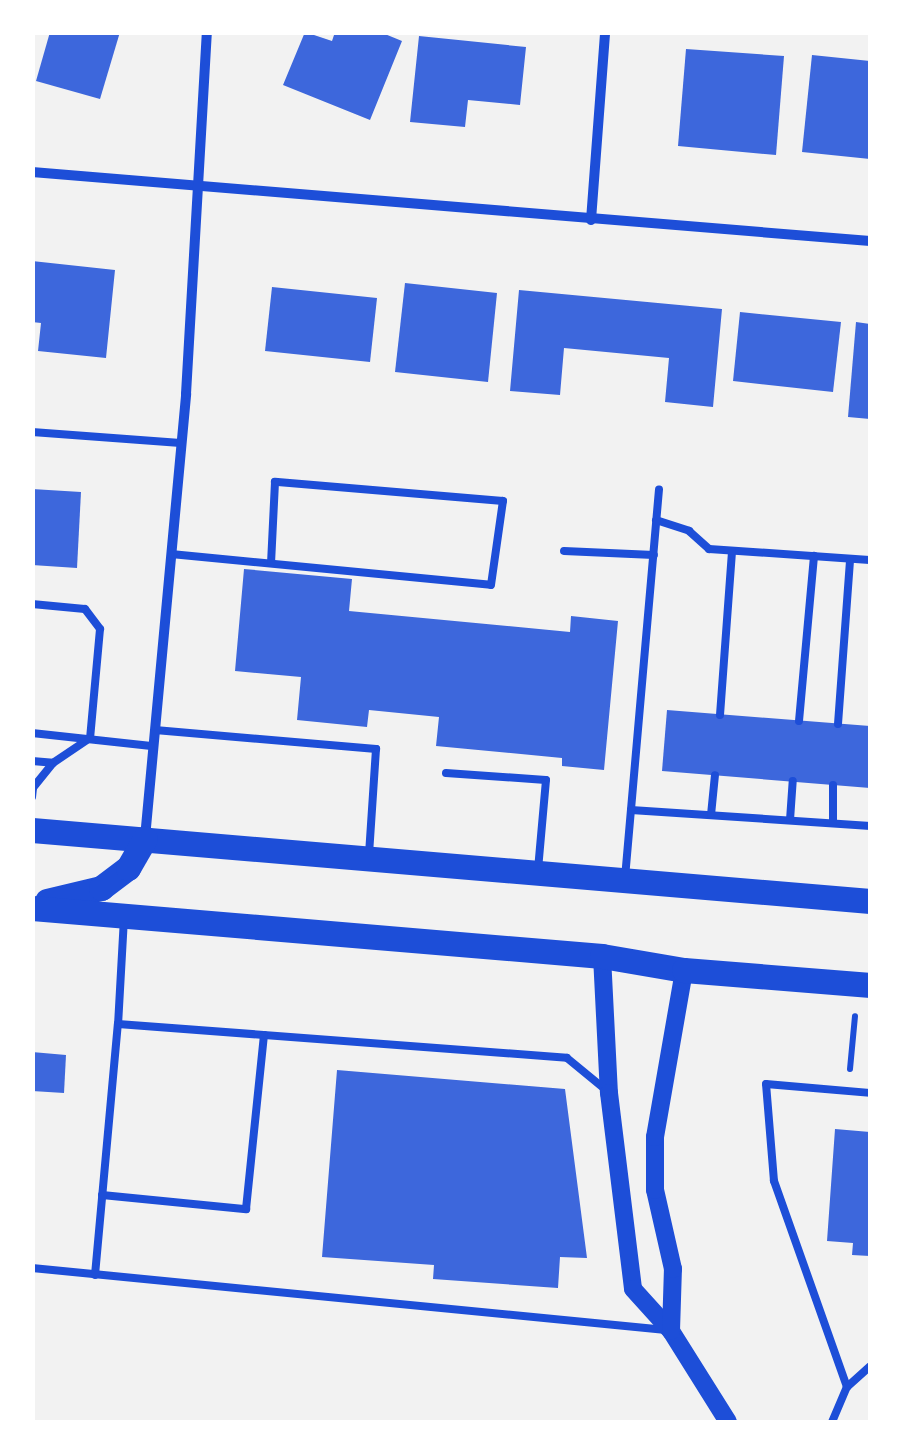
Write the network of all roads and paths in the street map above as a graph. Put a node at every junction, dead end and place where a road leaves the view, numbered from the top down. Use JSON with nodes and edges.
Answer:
{"nodes":[{"id":1,"x":207,"y":32,"type":"edge"},
{"id":2,"x":605,"y":32,"type":"edge"},
{"id":3,"x":32,"y":172,"type":"edge"},
{"id":4,"x":201,"y":186,"type":"junction"},
{"id":5,"x":591,"y":220,"type":"junction"},
{"id":6,"x":870,"y":241,"type":"edge"},
{"id":7,"x":32,"y":432,"type":"edge"},
{"id":8,"x":181,"y":443,"type":"junction"},
{"id":9,"x":659,"y":488,"type":"dead end"},
{"id":10,"x":656,"y":520,"type":"junction"},
{"id":11,"x":732,"y":551,"type":"junction"},
{"id":12,"x":564,"y":552,"type":"dead end"},
{"id":13,"x":171,"y":554,"type":"junction"},
{"id":14,"x":654,"y":555,"type":"junction"},
{"id":15,"x":814,"y":556,"type":"junction"},
{"id":16,"x":850,"y":559,"type":"junction"},
{"id":17,"x":870,"y":560,"type":"edge"},
{"id":18,"x":271,"y":563,"type":"junction"},
{"id":19,"x":32,"y":604,"type":"edge"},
{"id":20,"x":720,"y":715,"type":"dead end"},
{"id":21,"x":798,"y":721,"type":"dead end"},
{"id":22,"x":838,"y":724,"type":"dead end"},
{"id":23,"x":155,"y":730,"type":"junction"},
{"id":24,"x":32,"y":733,"type":"edge"},
{"id":25,"x":90,"y":738,"type":"junction"},
{"id":26,"x":152,"y":746,"type":"junction"},
{"id":27,"x":32,"y":761,"type":"edge"},
{"id":28,"x":54,"y":763,"type":"junction"},
{"id":29,"x":446,"y":772,"type":"dead end"},
{"id":30,"x":715,"y":775,"type":"dead end"},
{"id":31,"x":793,"y":782,"type":"dead end"},
{"id":32,"x":833,"y":784,"type":"dead end"},
{"id":33,"x":32,"y":797,"type":"edge"},
{"id":34,"x":631,"y":810,"type":"junction"},
{"id":35,"x":711,"y":815,"type":"junction"},
{"id":36,"x":790,"y":820,"type":"junction"},
{"id":37,"x":833,"y":823,"type":"junction"},
{"id":38,"x":870,"y":826,"type":"edge"},
{"id":39,"x":32,"y":830,"type":"edge"},
{"id":40,"x":145,"y":839,"type":"junction"},
{"id":41,"x":368,"y":859,"type":"junction"},
{"id":42,"x":538,"y":874,"type":"junction"},
{"id":43,"x":624,"y":882,"type":"junction"},
{"id":44,"x":870,"y":901,"type":"edge"},
{"id":45,"x":32,"y":906,"type":"edge"},
{"id":46,"x":124,"y":915,"type":"junction"},
{"id":47,"x":602,"y":956,"type":"junction"},
{"id":48,"x":684,"y":970,"type":"junction"},
{"id":49,"x":870,"y":985,"type":"edge"},
{"id":50,"x":855,"y":1016,"type":"dead end"},
{"id":51,"x":118,"y":1024,"type":"junction"},
{"id":52,"x":264,"y":1035,"type":"junction"},
{"id":53,"x":850,"y":1069,"type":"dead end"},
{"id":54,"x":609,"y":1093,"type":"junction"},
{"id":55,"x":870,"y":1093,"type":"edge"},
{"id":56,"x":102,"y":1195,"type":"junction"},
{"id":57,"x":32,"y":1268,"type":"edge"},
{"id":58,"x":96,"y":1274,"type":"junction"},
{"id":59,"x":671,"y":1331,"type":"junction"},
{"id":60,"x":870,"y":1366,"type":"edge"},
{"id":61,"x":847,"y":1387,"type":"junction"},
{"id":62,"x":728,"y":1422,"type":"edge"},
{"id":63,"x":832,"y":1422,"type":"edge"}],
"edges":[{"from":1,"to":4,"type":"street"},
{"from":2,"to":5,"type":"street"},
{"from":3,"to":4,"type":"street"},
{"from":4,"to":5,"type":"street"},
{"from":4,"to":8,"type":"street"},
{"from":5,"to":6,"type":"street"},
{"from":7,"to":8,"type":"lane"},
{"from":8,"to":13,"type":"street"},
{"from":9,"to":10,"type":"lane"},
{"from":10,"to":11,"type":"lane"},
{"from":10,"to":14,"type":"lane"},
{"from":11,"to":15,"type":"lane"},
{"from":11,"to":20,"type":"lane"},
{"from":12,"to":14,"type":"lane"},
{"from":13,"to":18,"type":"lane"},
{"from":13,"to":23,"type":"street"},
{"from":14,"to":34,"type":"lane"},
{"from":15,"to":16,"type":"lane"},
{"from":15,"to":21,"type":"lane"},
{"from":16,"to":17,"type":"lane"},
{"from":16,"to":22,"type":"lane"},
{"from":18,"to":18,"type":"lane"},
{"from":19,"to":25,"type":"lane"},
{"from":23,"to":26,"type":"street"},
{"from":23,"to":41,"type":"lane"},
{"from":24,"to":25,"type":"lane"},
{"from":25,"to":26,"type":"lane"},
{"from":25,"to":28,"type":"lane"},
{"from":26,"to":40,"type":"street"},
{"from":27,"to":28,"type":"lane"},
{"from":28,"to":33,"type":"lane"},
{"from":29,"to":42,"type":"lane"},
{"from":30,"to":35,"type":"lane"},
{"from":31,"to":36,"type":"lane"},
{"from":32,"to":37,"type":"lane"},
{"from":34,"to":35,"type":"lane"},
{"from":34,"to":43,"type":"lane"},
{"from":35,"to":36,"type":"lane"},
{"from":36,"to":37,"type":"lane"},
{"from":37,"to":38,"type":"lane"},
{"from":39,"to":40,"type":"main road"},
{"from":40,"to":41,"type":"main road"},
{"from":40,"to":45,"type":"main road"},
{"from":41,"to":42,"type":"main road"},
{"from":42,"to":43,"type":"main road"},
{"from":43,"to":44,"type":"main road"},
{"from":45,"to":46,"type":"main road"},
{"from":46,"to":47,"type":"main road"},
{"from":46,"to":51,"type":"lane"},
{"from":47,"to":48,"type":"main road"},
{"from":47,"to":54,"type":"street"},
{"from":48,"to":49,"type":"main road"},
{"from":48,"to":59,"type":"street"},
{"from":50,"to":53,"type":"path"},
{"from":51,"to":52,"type":"lane"},
{"from":51,"to":56,"type":"lane"},
{"from":52,"to":54,"type":"lane"},
{"from":52,"to":56,"type":"lane"},
{"from":54,"to":59,"type":"street"},
{"from":55,"to":61,"type":"lane"},
{"from":56,"to":58,"type":"lane"},
{"from":57,"to":58,"type":"lane"},
{"from":58,"to":59,"type":"lane"},
{"from":59,"to":62,"type":"street"},
{"from":60,"to":61,"type":"lane"},
{"from":61,"to":63,"type":"lane"}]}
